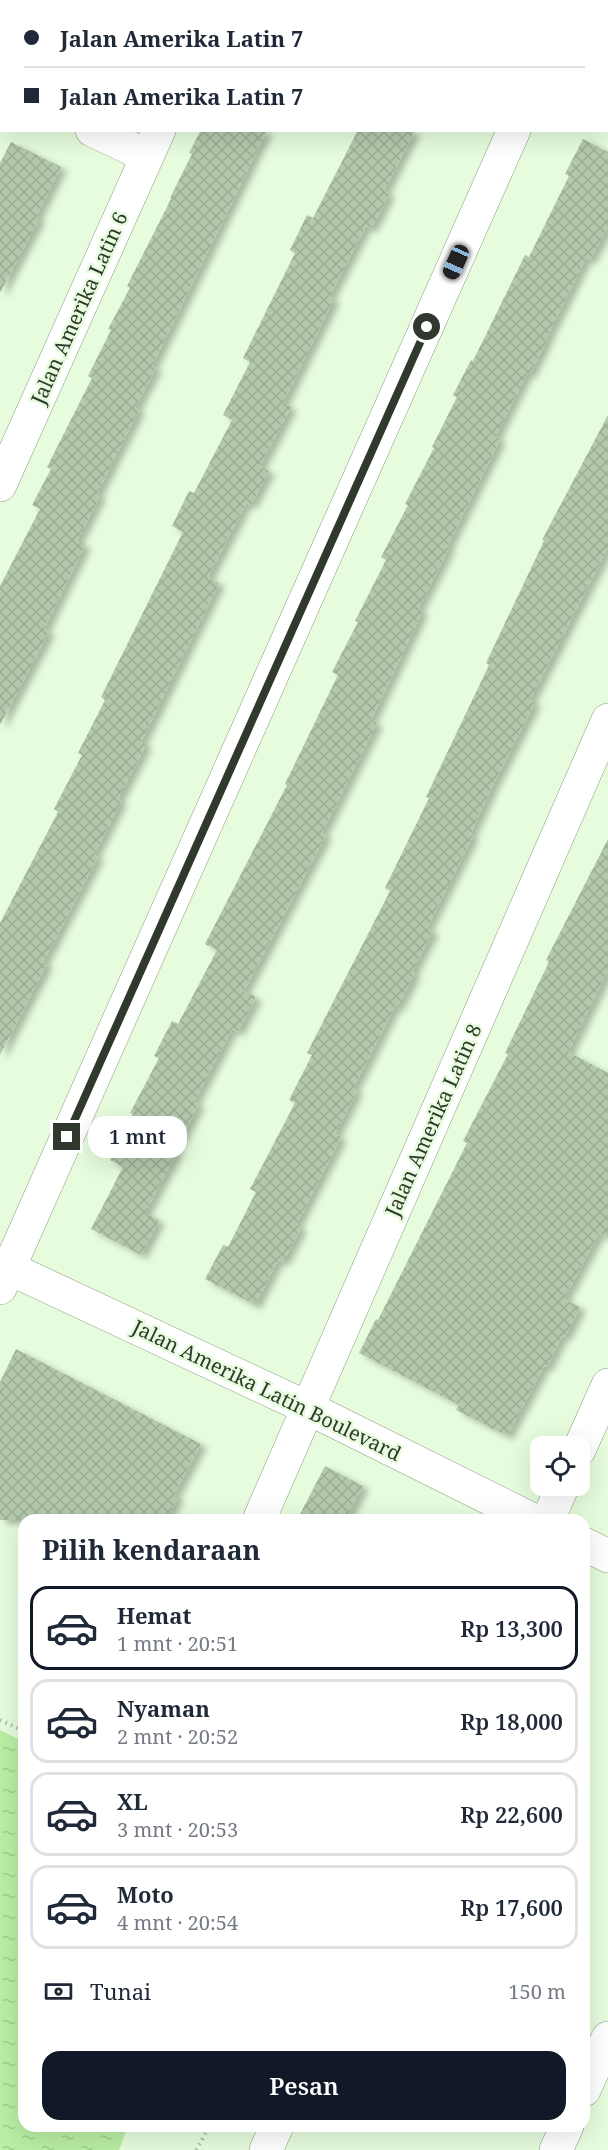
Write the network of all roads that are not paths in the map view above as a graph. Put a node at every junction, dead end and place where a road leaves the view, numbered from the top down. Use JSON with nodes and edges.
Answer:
{"nodes":[{"id":1,"x":101,"y":132,"type":"edge"},
{"id":2,"x":513,"y":132,"type":"edge"},
{"id":3,"x":153,"y":143,"type":"edge"},
{"id":4,"x":0,"y":485,"type":"edge"},
{"id":5,"x":608,"y":720,"type":"edge"},
{"id":6,"x":3,"y":1273,"type":"edge"},
{"id":7,"x":608,"y":1385,"type":"edge"},
{"id":8,"x":308,"y":1408,"type":"junction"},
{"id":9,"x":585,"y":1436,"type":"edge"},
{"id":10,"x":558,"y":1496,"type":"edge"},
{"id":11,"x":262,"y":1514,"type":"edge"},
{"id":12,"x":521,"y":1514,"type":"edge"},
{"id":13,"x":551,"y":1514,"type":"edge"},
{"id":14,"x":590,"y":1547,"type":"edge"},
{"id":15,"x":608,"y":1556,"type":"edge"},
{"id":16,"x":608,"y":2038,"type":"edge"},
{"id":17,"x":590,"y":2077,"type":"edge"},
{"id":18,"x":274,"y":2132,"type":"edge"},
{"id":19,"x":564,"y":2132,"type":"edge"},
{"id":20,"x":266,"y":2150,"type":"edge"},
{"id":21,"x":556,"y":2150,"type":"edge"}],
"edges":[{"from":1,"to":3,"type":"street"},
{"from":2,"to":6,"type":"street"},
{"from":3,"to":4,"type":"street","name":"Jalan Amerika Latin 6"},
{"from":5,"to":8,"type":"street","name":"Jalan Amerika Latin 8"},
{"from":6,"to":8,"type":"street","name":"Jalan Amerika Latin Boulevard"},
{"from":7,"to":9,"type":"street"},
{"from":8,"to":11,"type":"street","name":"Jalan Amerika Latin 8"},
{"from":8,"to":12,"type":"street","name":"Jalan Amerika Latin Boulevard"},
{"from":10,"to":13,"type":"street"},
{"from":14,"to":15,"type":"street"},
{"from":16,"to":17,"type":"street"},
{"from":18,"to":20,"type":"street"},
{"from":19,"to":21,"type":"street"}]}
